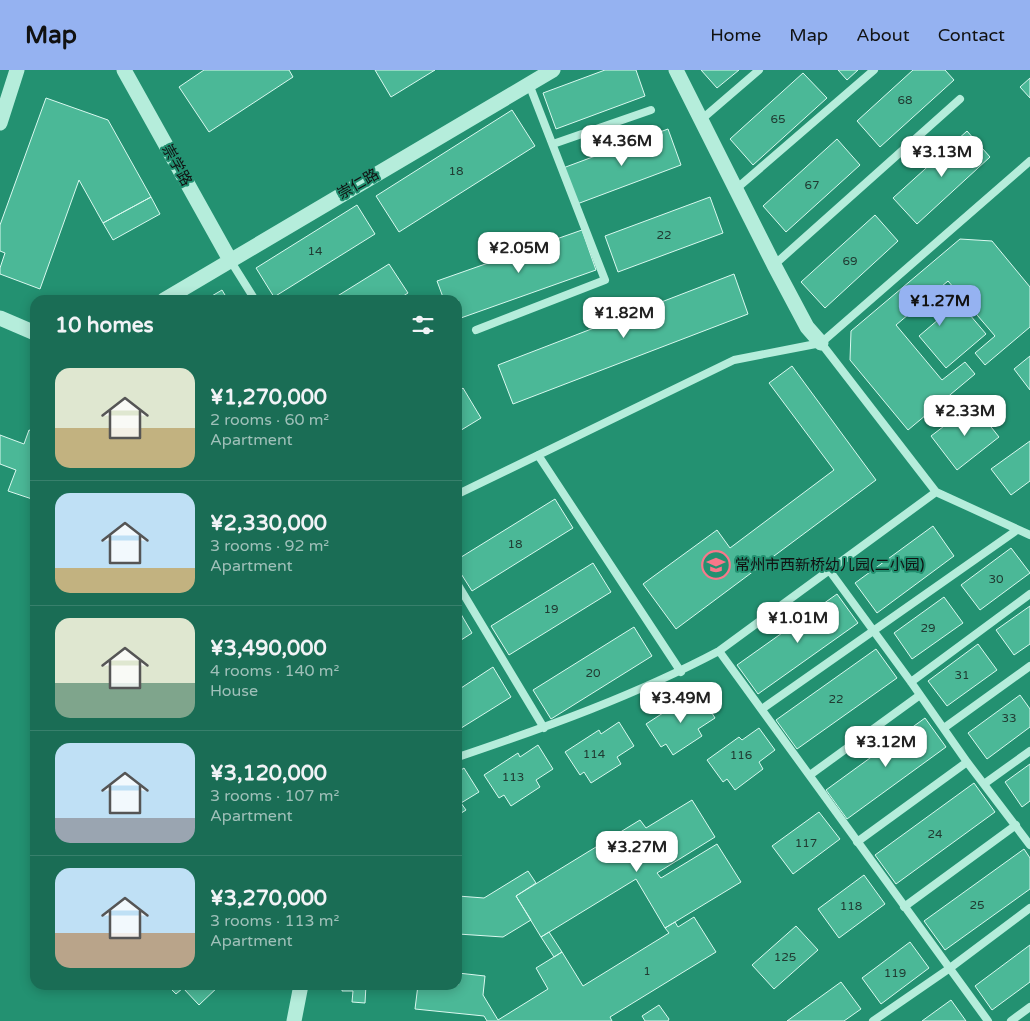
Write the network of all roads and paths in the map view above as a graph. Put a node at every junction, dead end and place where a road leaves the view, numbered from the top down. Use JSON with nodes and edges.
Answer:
{"nodes":[{"id":1,"x":17,"y":70,"type":"edge"},
{"id":2,"x":124,"y":70,"type":"edge"},
{"id":3,"x":553,"y":70,"type":"edge"},
{"id":4,"x":676,"y":70,"type":"edge"},
{"id":5,"x":759,"y":70,"type":"edge"},
{"id":6,"x":874,"y":70,"type":"edge"},
{"id":7,"x":529,"y":84,"type":"junction"},
{"id":8,"x":960,"y":99,"type":"dead end"},
{"id":9,"x":651,"y":110,"type":"dead end"},
{"id":10,"x":702,"y":119,"type":"junction"},
{"id":11,"x":0,"y":122,"type":"edge"},
{"id":12,"x":553,"y":144,"type":"junction"},
{"id":13,"x":1030,"y":161,"type":"edge"},
{"id":14,"x":736,"y":189,"type":"junction"},
{"id":15,"x":230,"y":260,"type":"junction"},
{"id":16,"x":774,"y":264,"type":"junction"},
{"id":17,"x":172,"y":295,"type":"edge"},
{"id":18,"x":252,"y":295,"type":"edge"},
{"id":19,"x":0,"y":318,"type":"edge"},
{"id":20,"x":476,"y":330,"type":"dead end"},
{"id":21,"x":30,"y":331,"type":"edge"},
{"id":22,"x":821,"y":344,"type":"junction"},
{"id":23,"x":538,"y":456,"type":"junction"},
{"id":24,"x":462,"y":492,"type":"edge"},
{"id":25,"x":936,"y":492,"type":"junction"},
{"id":26,"x":1018,"y":530,"type":"junction"},
{"id":27,"x":1030,"y":535,"type":"edge"},
{"id":28,"x":829,"y":570,"type":"junction"},
{"id":29,"x":462,"y":592,"type":"edge"},
{"id":30,"x":1030,"y":594,"type":"edge"},
{"id":31,"x":874,"y":630,"type":"junction"},
{"id":32,"x":719,"y":651,"type":"junction"},
{"id":33,"x":1030,"y":666,"type":"edge"},
{"id":34,"x":680,"y":672,"type":"junction"},
{"id":35,"x":911,"y":682,"type":"junction"},
{"id":36,"x":920,"y":695,"type":"junction"},
{"id":37,"x":762,"y":709,"type":"junction"},
{"id":38,"x":544,"y":728,"type":"junction"},
{"id":39,"x":944,"y":728,"type":"junction"},
{"id":40,"x":1030,"y":751,"type":"edge"},
{"id":41,"x":462,"y":756,"type":"edge"},
{"id":42,"x":967,"y":762,"type":"junction"},
{"id":43,"x":810,"y":775,"type":"junction"},
{"id":44,"x":984,"y":784,"type":"junction"},
{"id":45,"x":1016,"y":825,"type":"junction"},
{"id":46,"x":857,"y":842,"type":"junction"},
{"id":47,"x":1030,"y":845,"type":"edge"},
{"id":48,"x":904,"y":907,"type":"junction"},
{"id":49,"x":1030,"y":908,"type":"edge"},
{"id":50,"x":950,"y":968,"type":"junction"},
{"id":51,"x":300,"y":990,"type":"edge"},
{"id":52,"x":1030,"y":1007,"type":"edge"},
{"id":53,"x":294,"y":1021,"type":"edge"},
{"id":54,"x":873,"y":1021,"type":"edge"},
{"id":55,"x":988,"y":1021,"type":"edge"},
{"id":56,"x":1011,"y":1021,"type":"edge"}],
"edges":[{"from":1,"to":11,"type":"street"},
{"from":2,"to":15,"type":"street","name":"崇学路"},
{"from":3,"to":7,"type":"street","name":"崇仁路"},
{"from":4,"to":10,"type":"street"},
{"from":5,"to":10,"type":"lane"},
{"from":6,"to":14,"type":"lane"},
{"from":7,"to":12,"type":"lane"},
{"from":7,"to":15,"type":"street","name":"崇仁路"},
{"from":8,"to":16,"type":"lane"},
{"from":9,"to":12,"type":"lane"},
{"from":10,"to":14,"type":"street"},
{"from":12,"to":20,"type":"lane"},
{"from":13,"to":22,"type":"lane"},
{"from":14,"to":16,"type":"street"},
{"from":15,"to":17,"type":"street","name":"崇仁路"},
{"from":15,"to":18,"type":"lane"},
{"from":16,"to":22,"type":"street"},
{"from":19,"to":21,"type":"street"},
{"from":22,"to":23,"type":"lane"},
{"from":22,"to":25,"type":"lane"},
{"from":23,"to":24,"type":"lane"},
{"from":23,"to":34,"type":"lane"},
{"from":25,"to":26,"type":"lane"},
{"from":25,"to":28,"type":"lane"},
{"from":26,"to":27,"type":"lane"},
{"from":26,"to":31,"type":"lane"},
{"from":28,"to":31,"type":"lane"},
{"from":28,"to":32,"type":"lane"},
{"from":29,"to":38,"type":"lane"},
{"from":30,"to":35,"type":"lane"},
{"from":31,"to":35,"type":"lane"},
{"from":31,"to":37,"type":"lane"},
{"from":32,"to":34,"type":"lane"},
{"from":32,"to":37,"type":"lane"},
{"from":33,"to":39,"type":"lane"},
{"from":34,"to":38,"type":"lane"},
{"from":35,"to":36,"type":"lane"},
{"from":36,"to":39,"type":"lane"},
{"from":36,"to":43,"type":"lane"},
{"from":37,"to":43,"type":"lane"},
{"from":38,"to":41,"type":"lane"},
{"from":39,"to":42,"type":"lane"},
{"from":40,"to":44,"type":"lane"},
{"from":42,"to":44,"type":"lane"},
{"from":42,"to":46,"type":"lane"},
{"from":43,"to":46,"type":"lane"},
{"from":44,"to":45,"type":"lane"},
{"from":45,"to":47,"type":"lane"},
{"from":45,"to":48,"type":"lane"},
{"from":46,"to":48,"type":"lane"},
{"from":48,"to":50,"type":"lane"},
{"from":49,"to":50,"type":"lane"},
{"from":50,"to":54,"type":"lane"},
{"from":50,"to":55,"type":"lane"},
{"from":51,"to":53,"type":"street"},
{"from":52,"to":56,"type":"lane"}]}
